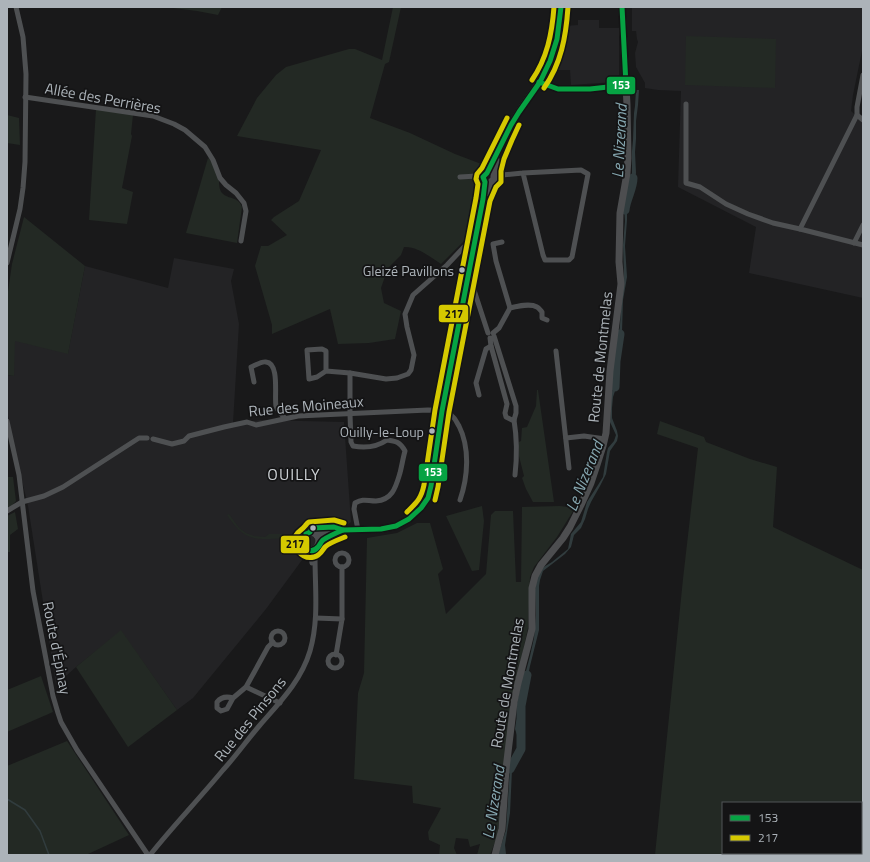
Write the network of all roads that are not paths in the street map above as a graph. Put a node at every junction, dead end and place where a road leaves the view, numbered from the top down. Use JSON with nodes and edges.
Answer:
{"nodes":[{"id":1,"x":16,"y":7,"type":"edge"},
{"id":2,"x":561,"y":7,"type":"edge"},
{"id":3,"x":622,"y":7,"type":"edge"},
{"id":4,"x":863,"y":75,"type":"edge"},
{"id":5,"x":539,"y":82,"type":"junction"},
{"id":6,"x":626,"y":85,"type":"junction"},
{"id":7,"x":25,"y":97,"type":"junction"},
{"id":8,"x":686,"y":104,"type":"dead end"},
{"id":9,"x":857,"y":115,"type":"junction"},
{"id":10,"x":863,"y":120,"type":"edge"},
{"id":11,"x":523,"y":173,"type":"junction"},
{"id":12,"x":460,"y":177,"type":"dead end"},
{"id":13,"x":489,"y":178,"type":"junction"},
{"id":14,"x":863,"y":225,"type":"edge"},
{"id":15,"x":800,"y":229,"type":"junction"},
{"id":16,"x":241,"y":241,"type":"dead end"},
{"id":17,"x":502,"y":242,"type":"dead end"},
{"id":18,"x":854,"y":243,"type":"junction"},
{"id":19,"x":473,"y":245,"type":"junction"},
{"id":20,"x":863,"y":245,"type":"edge"},
{"id":21,"x":7,"y":262,"type":"edge"},
{"id":22,"x":467,"y":281,"type":"junction"},
{"id":23,"x":510,"y":308,"type":"junction"},
{"id":24,"x":547,"y":320,"type":"dead end"},
{"id":25,"x":491,"y":335,"type":"junction"},
{"id":26,"x":491,"y":346,"type":"junction"},
{"id":27,"x":556,"y":351,"type":"dead end"},
{"id":28,"x":326,"y":371,"type":"junction"},
{"id":29,"x":350,"y":372,"type":"junction"},
{"id":30,"x":254,"y":382,"type":"dead end"},
{"id":31,"x":479,"y":395,"type":"dead end"},
{"id":32,"x":442,"y":411,"type":"junction"},
{"id":33,"x":350,"y":414,"type":"junction"},
{"id":34,"x":285,"y":418,"type":"junction"},
{"id":35,"x":514,"y":420,"type":"junction"},
{"id":36,"x":7,"y":421,"type":"edge"},
{"id":37,"x":566,"y":438,"type":"junction"},
{"id":38,"x":605,"y":439,"type":"junction"},
{"id":39,"x":569,"y":468,"type":"dead end"},
{"id":40,"x":515,"y":475,"type":"dead end"},
{"id":41,"x":460,"y":500,"type":"dead end"},
{"id":42,"x":22,"y":502,"type":"junction"},
{"id":43,"x":7,"y":511,"type":"edge"},
{"id":44,"x":343,"y":530,"type":"junction"},
{"id":45,"x":358,"y":530,"type":"junction"},
{"id":46,"x":316,"y":535,"type":"junction"},
{"id":47,"x":315,"y":547,"type":"junction"},
{"id":48,"x":342,"y":567,"type":"dead end"},
{"id":49,"x":316,"y":618,"type":"junction"},
{"id":50,"x":342,"y":619,"type":"junction"},
{"id":51,"x":273,"y":642,"type":"dead end"},
{"id":52,"x":336,"y":654,"type":"dead end"},
{"id":53,"x":246,"y":687,"type":"junction"},
{"id":54,"x":233,"y":698,"type":"dead end"},
{"id":55,"x":280,"y":703,"type":"junction"},
{"id":56,"x":149,"y":855,"type":"edge"},
{"id":57,"x":495,"y":855,"type":"edge"}],
"edges":[{"from":1,"to":7,"type":"street"},
{"from":2,"to":5,"type":"street"},
{"from":3,"to":6,"type":"street","name":"Route de Montmelas"},
{"from":4,"to":9,"type":"street"},
{"from":5,"to":6,"type":"street"},
{"from":5,"to":13,"type":"street"},
{"from":6,"to":38,"type":"street","name":"Route de Montmelas"},
{"from":7,"to":16,"type":"street","name":"Allée des Perrières"},
{"from":7,"to":21,"type":"street"},
{"from":8,"to":15,"type":"street"},
{"from":9,"to":10,"type":"street"},
{"from":9,"to":15,"type":"street"},
{"from":11,"to":11,"type":"street"},
{"from":11,"to":13,"type":"street"},
{"from":12,"to":13,"type":"street"},
{"from":13,"to":19,"type":"street"},
{"from":14,"to":18,"type":"street"},
{"from":15,"to":18,"type":"street"},
{"from":17,"to":23,"type":"street"},
{"from":18,"to":20,"type":"street"},
{"from":19,"to":22,"type":"street"},
{"from":19,"to":29,"type":"street"},
{"from":22,"to":25,"type":"street"},
{"from":22,"to":32,"type":"street"},
{"from":23,"to":24,"type":"street"},
{"from":23,"to":25,"type":"street"},
{"from":25,"to":26,"type":"street"},
{"from":25,"to":35,"type":"street"},
{"from":26,"to":31,"type":"street"},
{"from":26,"to":35,"type":"street"},
{"from":27,"to":37,"type":"street"},
{"from":28,"to":28,"type":"street"},
{"from":28,"to":29,"type":"street"},
{"from":29,"to":33,"type":"street"},
{"from":30,"to":34,"type":"street"},
{"from":32,"to":33,"type":"street","name":"Rue des Moineaux"},
{"from":32,"to":41,"type":"street"},
{"from":32,"to":45,"type":"street"},
{"from":33,"to":34,"type":"street","name":"Rue des Moineaux"},
{"from":33,"to":45,"type":"street"},
{"from":34,"to":42,"type":"street","name":"Rue des Moineaux"},
{"from":35,"to":40,"type":"street"},
{"from":36,"to":42,"type":"street","name":"Route d'Épinay"},
{"from":37,"to":38,"type":"street"},
{"from":37,"to":39,"type":"street"},
{"from":38,"to":57,"type":"street","name":"Route de Montmelas"},
{"from":42,"to":43,"type":"street","name":"Rue des Moineaux"},
{"from":42,"to":56,"type":"street","name":"Route d'Épinay"},
{"from":44,"to":45,"type":"street"},
{"from":44,"to":46,"type":"street"},
{"from":44,"to":47,"type":"street"},
{"from":46,"to":47,"type":"street"},
{"from":46,"to":47,"type":"street"},
{"from":47,"to":49,"type":"street","name":"Rue des Pinsons"},
{"from":48,"to":50,"type":"street"},
{"from":49,"to":50,"type":"street"},
{"from":49,"to":55,"type":"street","name":"Rue des Pinsons"},
{"from":50,"to":52,"type":"street"},
{"from":51,"to":53,"type":"street"},
{"from":53,"to":54,"type":"street"},
{"from":53,"to":55,"type":"street"},
{"from":55,"to":56,"type":"street","name":"Rue des Pinsons"}]}
